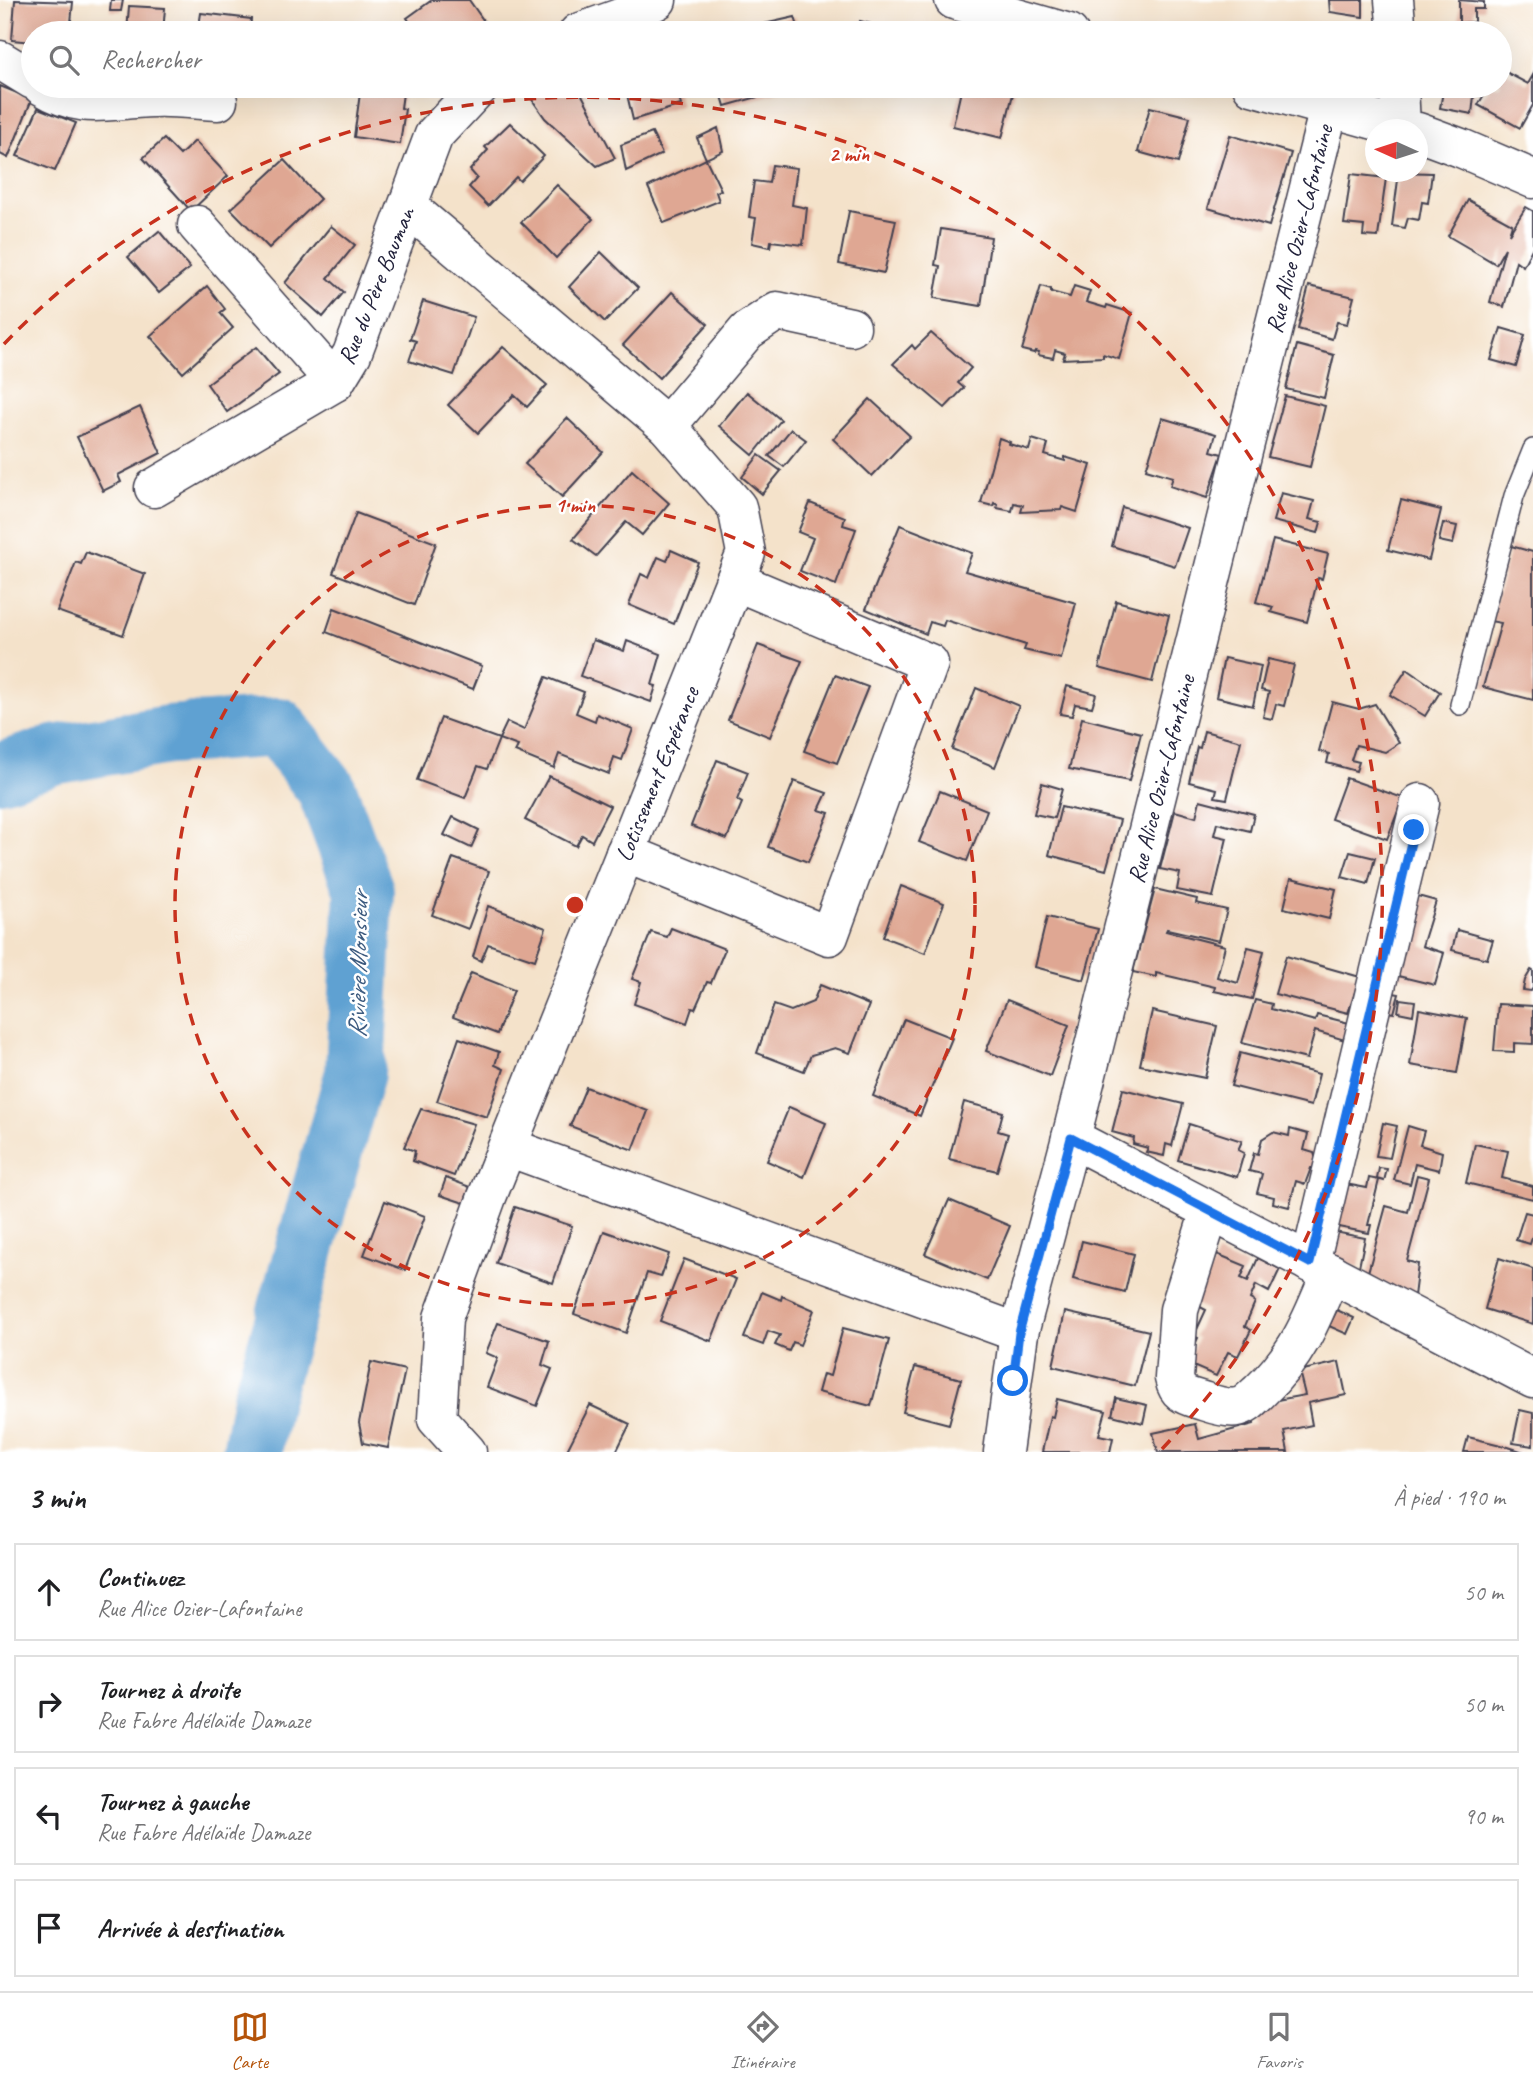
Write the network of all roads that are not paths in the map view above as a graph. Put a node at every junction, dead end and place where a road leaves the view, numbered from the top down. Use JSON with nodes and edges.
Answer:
{"nodes":[{"id":1,"x":657,"y":0,"type":"edge"},
{"id":2,"x":954,"y":0,"type":"edge"},
{"id":3,"x":1394,"y":0,"type":"edge"},
{"id":4,"x":611,"y":21,"type":"edge"},
{"id":5,"x":1027,"y":21,"type":"edge"},
{"id":6,"x":1395,"y":21,"type":"edge"},
{"id":7,"x":0,"y":61,"type":"edge"},
{"id":8,"x":21,"y":73,"type":"edge"},
{"id":9,"x":62,"y":98,"type":"edge"},
{"id":10,"x":144,"y":98,"type":"edge"},
{"id":11,"x":175,"y":98,"type":"edge"},
{"id":12,"x":469,"y":98,"type":"edge"},
{"id":13,"x":1294,"y":98,"type":"edge"},
{"id":14,"x":1402,"y":98,"type":"edge"},
{"id":15,"x":218,"y":101,"type":"dead end"},
{"id":16,"x":1329,"y":108,"type":"junction"},
{"id":17,"x":1371,"y":119,"type":"edge"},
{"id":18,"x":1407,"y":119,"type":"edge"},
{"id":19,"x":1428,"y":136,"type":"edge"},
{"id":20,"x":1531,"y":174,"type":"edge"},
{"id":21,"x":408,"y":207,"type":"junction"},
{"id":22,"x":197,"y":225,"type":"dead end"},
{"id":23,"x":851,"y":327,"type":"dead end"},
{"id":24,"x":335,"y":383,"type":"junction"},
{"id":25,"x":667,"y":426,"type":"junction"},
{"id":26,"x":1533,"y":449,"type":"edge"},
{"id":27,"x":154,"y":488,"type":"dead end"},
{"id":28,"x":734,"y":581,"type":"junction"},
{"id":29,"x":1460,"y":705,"type":"dead end"},
{"id":30,"x":1420,"y":803,"type":"dead end"},
{"id":31,"x":625,"y":853,"type":"junction"},
{"id":32,"x":1071,"y":1138,"type":"junction"},
{"id":33,"x":508,"y":1147,"type":"junction"},
{"id":34,"x":1210,"y":1211,"type":"junction"},
{"id":35,"x":1320,"y":1268,"type":"junction"},
{"id":36,"x":1019,"y":1333,"type":"junction"},
{"id":37,"x":1533,"y":1379,"type":"edge"},
{"id":38,"x":467,"y":1452,"type":"edge"},
{"id":39,"x":1003,"y":1452,"type":"edge"}],
"edges":[{"from":1,"to":4,"type":"street"},
{"from":2,"to":5,"type":"street"},
{"from":3,"to":6,"type":"street"},
{"from":7,"to":8,"type":"street"},
{"from":9,"to":10,"type":"street"},
{"from":11,"to":15,"type":"street"},
{"from":12,"to":21,"type":"street","name":"Rue du Père Bauman"},
{"from":13,"to":16,"type":"street"},
{"from":14,"to":18,"type":"street"},
{"from":16,"to":17,"type":"street"},
{"from":16,"to":32,"type":"street","name":"Rue Alice Ozier-Lafontaine"},
{"from":19,"to":20,"type":"street"},
{"from":21,"to":24,"type":"street","name":"Rue du Père Bauman"},
{"from":21,"to":25,"type":"street","name":"Lotissement Espérance"},
{"from":22,"to":24,"type":"street"},
{"from":23,"to":25,"type":"street"},
{"from":24,"to":27,"type":"street","name":"Rue du Père Bauman"},
{"from":25,"to":28,"type":"street","name":"Lotissement Espérance"},
{"from":26,"to":29,"type":"lane"},
{"from":28,"to":31,"type":"street","name":"Lotissement Espérance"},
{"from":28,"to":31,"type":"street"},
{"from":30,"to":35,"type":"street"},
{"from":31,"to":33,"type":"street","name":"Lotissement Espérance"},
{"from":32,"to":34,"type":"street"},
{"from":32,"to":36,"type":"street","name":"Rue Alice Ozier-Lafontaine"},
{"from":33,"to":36,"type":"street"},
{"from":33,"to":38,"type":"street","name":"Lotissement Espérance"},
{"from":34,"to":35,"type":"street"},
{"from":34,"to":35,"type":"street"},
{"from":35,"to":37,"type":"street"},
{"from":36,"to":39,"type":"street","name":"Rue Alice Ozier-Lafontaine"}]}
